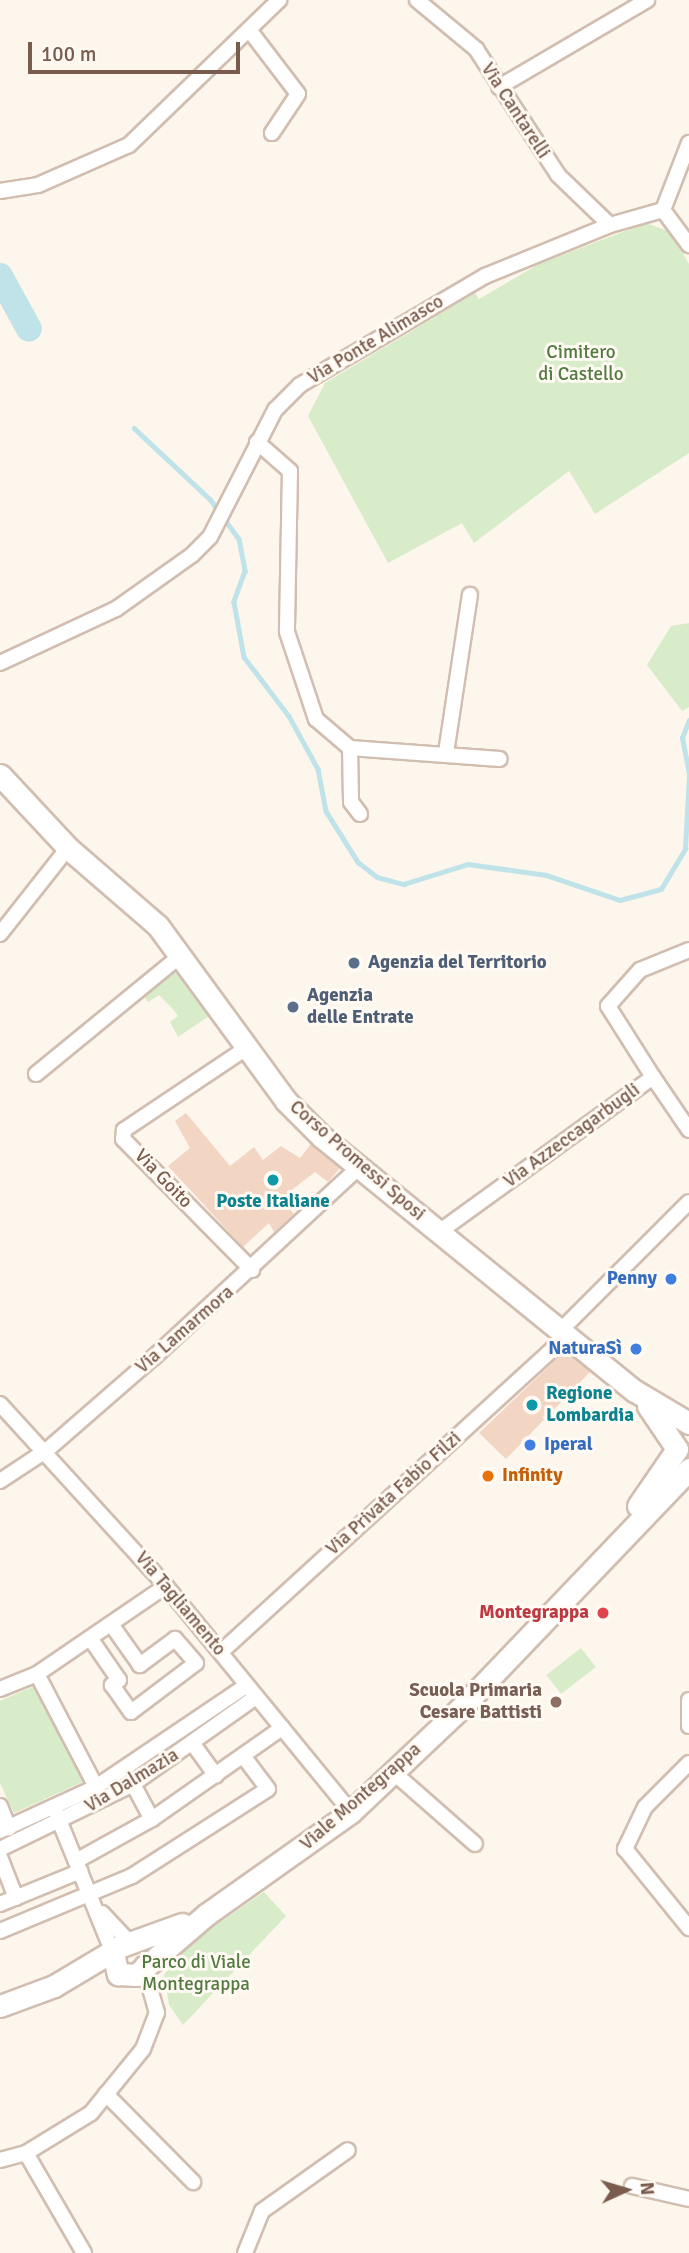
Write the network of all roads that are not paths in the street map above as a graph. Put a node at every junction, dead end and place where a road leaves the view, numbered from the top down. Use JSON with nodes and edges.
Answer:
{"nodes":[{"id":1,"x":279,"y":0,"type":"edge"},
{"id":2,"x":417,"y":0,"type":"edge"},
{"id":3,"x":647,"y":0,"type":"edge"},
{"id":4,"x":250,"y":31,"type":"junction"},
{"id":5,"x":499,"y":87,"type":"junction"},
{"id":6,"x":272,"y":132,"type":"dead end"},
{"id":7,"x":689,"y":143,"type":"edge"},
{"id":8,"x":677,"y":167,"type":"junction"},
{"id":9,"x":689,"y":178,"type":"edge"},
{"id":10,"x":0,"y":191,"type":"edge"},
{"id":11,"x":663,"y":210,"type":"junction"},
{"id":12,"x":610,"y":225,"type":"junction"},
{"id":13,"x":689,"y":245,"type":"edge"},
{"id":14,"x":257,"y":442,"type":"junction"},
{"id":15,"x":470,"y":595,"type":"dead end"},
{"id":16,"x":0,"y":663,"type":"edge"},
{"id":17,"x":350,"y":748,"type":"junction"},
{"id":18,"x":446,"y":753,"type":"junction"},
{"id":19,"x":500,"y":759,"type":"dead end"},
{"id":20,"x":0,"y":775,"type":"edge"},
{"id":21,"x":360,"y":814,"type":"dead end"},
{"id":22,"x":68,"y":848,"type":"junction"},
{"id":23,"x":0,"y":933,"type":"edge"},
{"id":24,"x":689,"y":950,"type":"edge"},
{"id":25,"x":180,"y":956,"type":"junction"},
{"id":26,"x":245,"y":1049,"type":"junction"},
{"id":27,"x":36,"y":1074,"type":"dead end"},
{"id":28,"x":653,"y":1077,"type":"junction"},
{"id":29,"x":689,"y":1130,"type":"edge"},
{"id":30,"x":359,"y":1167,"type":"junction"},
{"id":31,"x":689,"y":1202,"type":"edge"},
{"id":32,"x":439,"y":1232,"type":"junction"},
{"id":33,"x":252,"y":1270,"type":"junction"},
{"id":34,"x":564,"y":1334,"type":"junction"},
{"id":35,"x":635,"y":1391,"type":"junction"},
{"id":36,"x":0,"y":1404,"type":"edge"},
{"id":37,"x":689,"y":1424,"type":"edge"},
{"id":38,"x":47,"y":1450,"type":"junction"},
{"id":39,"x":683,"y":1455,"type":"edge"},
{"id":40,"x":689,"y":1469,"type":"edge"},
{"id":41,"x":0,"y":1481,"type":"edge"},
{"id":42,"x":166,"y":1586,"type":"junction"},
{"id":43,"x":559,"y":1603,"type":"junction"},
{"id":44,"x":111,"y":1624,"type":"junction"},
{"id":45,"x":90,"y":1638,"type":"junction"},
{"id":46,"x":221,"y":1652,"type":"junction"},
{"id":47,"x":37,"y":1674,"type":"junction"},
{"id":48,"x":0,"y":1689,"type":"edge"},
{"id":49,"x":251,"y":1692,"type":"junction"},
{"id":50,"x":689,"y":1700,"type":"edge"},
{"id":51,"x":689,"y":1726,"type":"edge"},
{"id":52,"x":282,"y":1728,"type":"junction"},
{"id":53,"x":194,"y":1744,"type":"junction"},
{"id":54,"x":244,"y":1758,"type":"junction"},
{"id":55,"x":689,"y":1763,"type":"edge"},
{"id":56,"x":393,"y":1772,"type":"junction"},
{"id":57,"x":216,"y":1776,"type":"junction"},
{"id":58,"x":133,"y":1784,"type":"junction"},
{"id":59,"x":96,"y":1787,"type":"junction"},
{"id":60,"x":0,"y":1806,"type":"edge"},
{"id":61,"x":54,"y":1808,"type":"junction"},
{"id":62,"x":351,"y":1812,"type":"junction"},
{"id":63,"x":152,"y":1819,"type":"junction"},
{"id":64,"x":61,"y":1823,"type":"junction"},
{"id":65,"x":4,"y":1829,"type":"edge"},
{"id":66,"x":475,"y":1844,"type":"dead end"},
{"id":67,"x":0,"y":1849,"type":"edge"},
{"id":68,"x":0,"y":1857,"type":"edge"},
{"id":69,"x":79,"y":1866,"type":"junction"},
{"id":70,"x":16,"y":1898,"type":"junction"},
{"id":71,"x":94,"y":1901,"type":"junction"},
{"id":72,"x":0,"y":1904,"type":"edge"},
{"id":73,"x":689,"y":1928,"type":"edge"},
{"id":74,"x":0,"y":1931,"type":"edge"},
{"id":75,"x":127,"y":1963,"type":"junction"},
{"id":76,"x":0,"y":2006,"type":"edge"},
{"id":77,"x":106,"y":2094,"type":"junction"},
{"id":78,"x":348,"y":2150,"type":"dead end"},
{"id":79,"x":26,"y":2153,"type":"junction"},
{"id":80,"x":0,"y":2160,"type":"edge"},
{"id":81,"x":193,"y":2182,"type":"dead end"},
{"id":82,"x":632,"y":2186,"type":"dead end"},
{"id":83,"x":689,"y":2199,"type":"edge"},
{"id":84,"x":84,"y":2253,"type":"edge"},
{"id":85,"x":245,"y":2253,"type":"edge"}],
"edges":[{"from":1,"to":4,"type":"street"},
{"from":2,"to":5,"type":"street","name":"Via Cantarelli"},
{"from":3,"to":5,"type":"street"},
{"from":4,"to":6,"type":"street"},
{"from":4,"to":10,"type":"street"},
{"from":5,"to":12,"type":"street","name":"Via Cantarelli"},
{"from":7,"to":8,"type":"street"},
{"from":8,"to":9,"type":"street"},
{"from":8,"to":11,"type":"street"},
{"from":11,"to":12,"type":"street","name":"Via Ponte Alimasco"},
{"from":11,"to":13,"type":"street"},
{"from":12,"to":14,"type":"street","name":"Via Ponte Alimasco"},
{"from":14,"to":16,"type":"street","name":"Via Ponte Alimasco"},
{"from":14,"to":17,"type":"street"},
{"from":15,"to":18,"type":"street"},
{"from":17,"to":18,"type":"street"},
{"from":17,"to":21,"type":"street"},
{"from":18,"to":19,"type":"street"},
{"from":20,"to":22,"type":"main road","name":"Corso Promessi Sposi"},
{"from":22,"to":23,"type":"street"},
{"from":22,"to":25,"type":"main road","name":"Corso Promessi Sposi"},
{"from":24,"to":28,"type":"street"},
{"from":25,"to":26,"type":"main road","name":"Corso Promessi Sposi"},
{"from":25,"to":27,"type":"street"},
{"from":26,"to":30,"type":"main road","name":"Corso Promessi Sposi"},
{"from":26,"to":33,"type":"street","name":"Via Goito"},
{"from":28,"to":29,"type":"street","name":"Via Azzeccagarbugli"},
{"from":28,"to":32,"type":"street","name":"Via Azzeccagarbugli"},
{"from":30,"to":32,"type":"main road","name":"Corso Promessi Sposi"},
{"from":30,"to":33,"type":"street","name":"Via Lamarmora"},
{"from":31,"to":34,"type":"street","name":"Via Privata Fabio Filzi"},
{"from":32,"to":34,"type":"main road","name":"Corso Promessi Sposi"},
{"from":33,"to":38,"type":"street","name":"Via Lamarmora"},
{"from":34,"to":35,"type":"main road","name":"Corso Promessi Sposi"},
{"from":34,"to":46,"type":"street","name":"Via Privata Fabio Filzi"},
{"from":35,"to":37,"type":"main road","name":"Corso Promessi Sposi"},
{"from":35,"to":39,"type":"main road","name":"Corso Promessi Sposi"},
{"from":36,"to":38,"type":"street","name":"Via Tagliamento"},
{"from":37,"to":39,"type":"main road","name":"Viale Montegrappa"},
{"from":38,"to":41,"type":"street","name":"Via Lamarmora"},
{"from":38,"to":42,"type":"street","name":"Via Tagliamento"},
{"from":39,"to":43,"type":"main road","name":"Viale Montegrappa"},
{"from":40,"to":43,"type":"main road","name":"Viale Montegrappa"},
{"from":42,"to":44,"type":"street"},
{"from":42,"to":46,"type":"street","name":"Via Tagliamento"},
{"from":43,"to":56,"type":"main road","name":"Viale Montegrappa"},
{"from":44,"to":45,"type":"street"},
{"from":44,"to":45,"type":"street"},
{"from":45,"to":47,"type":"street"},
{"from":46,"to":49,"type":"street","name":"Via Tagliamento"},
{"from":47,"to":48,"type":"street"},
{"from":47,"to":59,"type":"street"},
{"from":49,"to":52,"type":"street","name":"Via Tagliamento"},
{"from":49,"to":53,"type":"street","name":"Via Dalmazia"},
{"from":49,"to":59,"type":"street","name":"Via Dalmazia"},
{"from":50,"to":51,"type":"street"},
{"from":52,"to":54,"type":"street"},
{"from":52,"to":62,"type":"street","name":"Via Tagliamento"},
{"from":53,"to":57,"type":"street"},
{"from":53,"to":58,"type":"street","name":"Via Dalmazia"},
{"from":54,"to":57,"type":"street"},
{"from":54,"to":71,"type":"street"},
{"from":55,"to":73,"type":"street"},
{"from":56,"to":62,"type":"main road","name":"Viale Montegrappa"},
{"from":56,"to":66,"type":"street"},
{"from":57,"to":63,"type":"street"},
{"from":58,"to":63,"type":"street"},
{"from":58,"to":64,"type":"street","name":"Via Dalmazia"},
{"from":59,"to":61,"type":"street","name":"Via Dalmazia"},
{"from":60,"to":65,"type":"street"},
{"from":61,"to":64,"type":"street"},
{"from":61,"to":65,"type":"street","name":"Via Dalmazia"},
{"from":62,"to":75,"type":"main road","name":"Viale Montegrappa"},
{"from":63,"to":69,"type":"street"},
{"from":64,"to":67,"type":"street","name":"Via Dalmazia"},
{"from":64,"to":69,"type":"street"},
{"from":68,"to":70,"type":"street"},
{"from":69,"to":70,"type":"street"},
{"from":69,"to":71,"type":"street"},
{"from":70,"to":72,"type":"street"},
{"from":71,"to":74,"type":"street"},
{"from":71,"to":75,"type":"street"},
{"from":75,"to":76,"type":"main road","name":"Viale Montegrappa"},
{"from":75,"to":77,"type":"street"},
{"from":77,"to":79,"type":"street"},
{"from":77,"to":81,"type":"street"},
{"from":78,"to":85,"type":"street"},
{"from":79,"to":80,"type":"street"},
{"from":79,"to":84,"type":"street"},
{"from":82,"to":83,"type":"street"}]}
